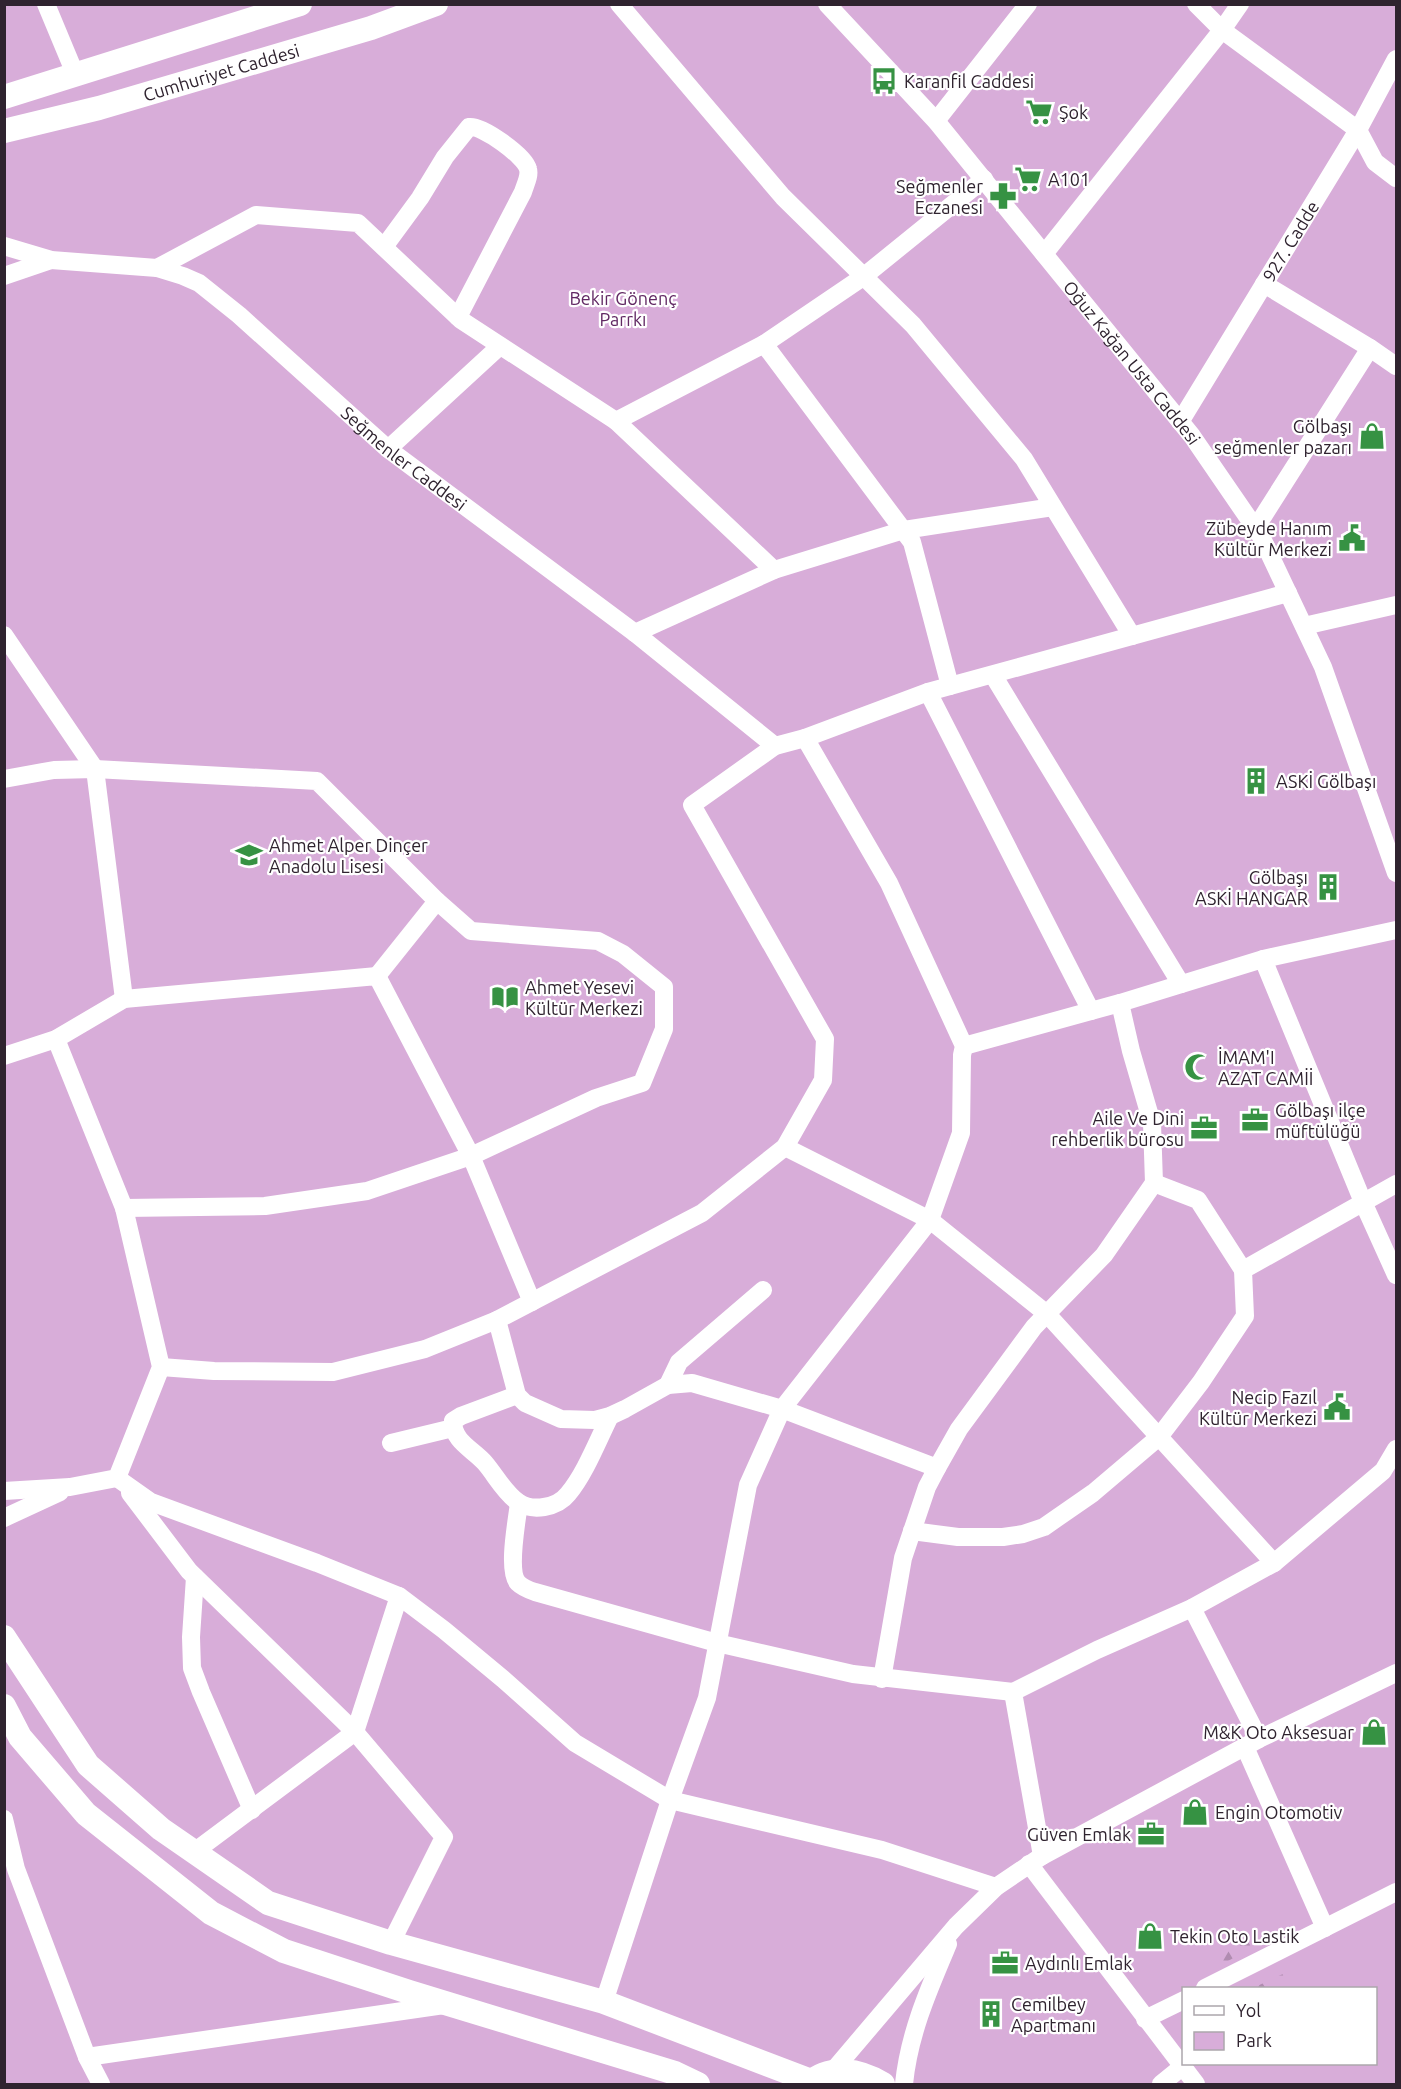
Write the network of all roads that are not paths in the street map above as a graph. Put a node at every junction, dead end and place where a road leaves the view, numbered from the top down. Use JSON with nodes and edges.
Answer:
{"nodes":[{"id":1,"x":46,"y":4,"type":"edge"},
{"id":2,"x":300,"y":4,"type":"edge"},
{"id":3,"x":436,"y":4,"type":"edge"},
{"id":4,"x":619,"y":4,"type":"edge"},
{"id":5,"x":827,"y":4,"type":"edge"},
{"id":6,"x":1028,"y":4,"type":"edge"},
{"id":7,"x":1196,"y":4,"type":"edge"},
{"id":8,"x":1240,"y":4,"type":"edge"},
{"id":9,"x":1222,"y":30,"type":"junction"},
{"id":10,"x":1396,"y":60,"type":"edge"},
{"id":11,"x":76,"y":76,"type":"junction"},
{"id":12,"x":4,"y":97,"type":"edge"},
{"id":13,"x":936,"y":121,"type":"junction"},
{"id":14,"x":1358,"y":130,"type":"junction"},
{"id":15,"x":4,"y":131,"type":"edge"},
{"id":16,"x":1396,"y":178,"type":"edge"},
{"id":17,"x":984,"y":179,"type":"junction"},
{"id":18,"x":4,"y":246,"type":"edge"},
{"id":19,"x":384,"y":247,"type":"junction"},
{"id":20,"x":1044,"y":254,"type":"junction"},
{"id":21,"x":51,"y":260,"type":"junction"},
{"id":22,"x":157,"y":268,"type":"junction"},
{"id":23,"x":4,"y":276,"type":"edge"},
{"id":24,"x":863,"y":277,"type":"junction"},
{"id":25,"x":1264,"y":284,"type":"junction"},
{"id":26,"x":458,"y":317,"type":"junction"},
{"id":27,"x":764,"y":344,"type":"junction"},
{"id":28,"x":500,"y":346,"type":"junction"},
{"id":29,"x":1370,"y":348,"type":"junction"},
{"id":30,"x":1396,"y":366,"type":"edge"},
{"id":31,"x":616,"y":422,"type":"junction"},
{"id":32,"x":1180,"y":422,"type":"junction"},
{"id":33,"x":388,"y":449,"type":"junction"},
{"id":34,"x":1053,"y":507,"type":"junction"},
{"id":35,"x":1255,"y":529,"type":"junction"},
{"id":36,"x":904,"y":530,"type":"junction"},
{"id":37,"x":774,"y":570,"type":"junction"},
{"id":38,"x":1288,"y":593,"type":"junction"},
{"id":39,"x":1396,"y":605,"type":"edge"},
{"id":40,"x":1304,"y":626,"type":"junction"},
{"id":41,"x":635,"y":633,"type":"junction"},
{"id":42,"x":4,"y":635,"type":"edge"},
{"id":43,"x":1132,"y":636,"type":"junction"},
{"id":44,"x":993,"y":675,"type":"junction"},
{"id":45,"x":950,"y":686,"type":"junction"},
{"id":46,"x":928,"y":692,"type":"junction"},
{"id":47,"x":805,"y":738,"type":"junction"},
{"id":48,"x":775,"y":746,"type":"junction"},
{"id":49,"x":95,"y":769,"type":"junction"},
{"id":50,"x":4,"y":779,"type":"edge"},
{"id":51,"x":1396,"y":873,"type":"edge"},
{"id":52,"x":437,"y":901,"type":"junction"},
{"id":53,"x":1396,"y":930,"type":"edge"},
{"id":54,"x":1263,"y":959,"type":"junction"},
{"id":55,"x":378,"y":976,"type":"junction"},
{"id":56,"x":1180,"y":984,"type":"junction"},
{"id":57,"x":124,"y":999,"type":"junction"},
{"id":58,"x":1120,"y":1003,"type":"junction"},
{"id":59,"x":1091,"y":1011,"type":"junction"},
{"id":60,"x":56,"y":1040,"type":"junction"},
{"id":61,"x":964,"y":1046,"type":"junction"},
{"id":62,"x":4,"y":1056,"type":"edge"},
{"id":63,"x":784,"y":1147,"type":"junction"},
{"id":64,"x":471,"y":1156,"type":"junction"},
{"id":65,"x":1154,"y":1183,"type":"junction"},
{"id":66,"x":1396,"y":1184,"type":"edge"},
{"id":67,"x":1363,"y":1202,"type":"junction"},
{"id":68,"x":124,"y":1209,"type":"junction"},
{"id":69,"x":930,"y":1220,"type":"junction"},
{"id":70,"x":1243,"y":1270,"type":"junction"},
{"id":71,"x":1396,"y":1275,"type":"edge"},
{"id":72,"x":763,"y":1290,"type":"dead end"},
{"id":73,"x":532,"y":1302,"type":"junction"},
{"id":74,"x":1047,"y":1314,"type":"junction"},
{"id":75,"x":497,"y":1320,"type":"junction"},
{"id":76,"x":161,"y":1367,"type":"junction"},
{"id":77,"x":668,"y":1385,"type":"junction"},
{"id":78,"x":517,"y":1395,"type":"junction"},
{"id":79,"x":782,"y":1409,"type":"junction"},
{"id":80,"x":610,"y":1416,"type":"junction"},
{"id":81,"x":453,"y":1428,"type":"junction"},
{"id":82,"x":1159,"y":1437,"type":"junction"},
{"id":83,"x":391,"y":1443,"type":"dead end"},
{"id":84,"x":1396,"y":1449,"type":"edge"},
{"id":85,"x":938,"y":1468,"type":"junction"},
{"id":86,"x":117,"y":1478,"type":"junction"},
{"id":87,"x":70,"y":1487,"type":"junction"},
{"id":88,"x":4,"y":1491,"type":"edge"},
{"id":89,"x":519,"y":1503,"type":"junction"},
{"id":90,"x":4,"y":1518,"type":"edge"},
{"id":91,"x":912,"y":1531,"type":"junction"},
{"id":92,"x":1274,"y":1563,"type":"junction"},
{"id":93,"x":195,"y":1577,"type":"junction"},
{"id":94,"x":399,"y":1596,"type":"junction"},
{"id":95,"x":1192,"y":1608,"type":"junction"},
{"id":96,"x":4,"y":1637,"type":"edge"},
{"id":97,"x":717,"y":1643,"type":"junction"},
{"id":98,"x":1396,"y":1673,"type":"edge"},
{"id":99,"x":882,"y":1679,"type":"junction"},
{"id":100,"x":1012,"y":1692,"type":"junction"},
{"id":101,"x":4,"y":1706,"type":"edge"},
{"id":102,"x":355,"y":1732,"type":"junction"},
{"id":103,"x":1252,"y":1743,"type":"junction"},
{"id":104,"x":670,"y":1800,"type":"junction"},
{"id":105,"x":252,"y":1810,"type":"junction"},
{"id":106,"x":4,"y":1819,"type":"edge"},
{"id":107,"x":194,"y":1852,"type":"junction"},
{"id":108,"x":1036,"y":1860,"type":"junction"},
{"id":109,"x":996,"y":1887,"type":"junction"},
{"id":110,"x":1396,"y":1892,"type":"edge"},
{"id":111,"x":956,"y":1926,"type":"junction"},
{"id":112,"x":1325,"y":1928,"type":"junction"},
{"id":113,"x":391,"y":1943,"type":"junction"},
{"id":114,"x":1209,"y":1987,"type":"edge"},
{"id":115,"x":1182,"y":2001,"type":"edge"},
{"id":116,"x":604,"y":2002,"type":"junction"},
{"id":117,"x":450,"y":2005,"type":"junction"},
{"id":118,"x":1146,"y":2019,"type":"junction"},
{"id":119,"x":87,"y":2057,"type":"junction"},
{"id":120,"x":1182,"y":2067,"type":"junction"},
{"id":121,"x":817,"y":2079,"type":"edge"},
{"id":122,"x":684,"y":2082,"type":"edge"},
{"id":123,"x":101,"y":2085,"type":"edge"},
{"id":124,"x":883,"y":2085,"type":"edge"},
{"id":125,"x":904,"y":2085,"type":"edge"},
{"id":126,"x":1161,"y":2085,"type":"edge"},
{"id":127,"x":1196,"y":2085,"type":"edge"}],
"edges":[{"from":1,"to":11,"type":"street"},
{"from":2,"to":11,"type":"main road"},
{"from":3,"to":15,"type":"main road","name":"Cumhuriyet Caddesi"},
{"from":4,"to":24,"type":"street"},
{"from":5,"to":13,"type":"street","name":"Oğuz Kağan Usta Caddesi"},
{"from":6,"to":13,"type":"street"},
{"from":7,"to":9,"type":"street"},
{"from":8,"to":9,"type":"street"},
{"from":9,"to":14,"type":"street"},
{"from":9,"to":20,"type":"street"},
{"from":10,"to":14,"type":"street","name":"927. Cadde"},
{"from":11,"to":12,"type":"main road"},
{"from":13,"to":17,"type":"street","name":"Oğuz Kağan Usta Caddesi"},
{"from":14,"to":16,"type":"street"},
{"from":14,"to":25,"type":"street","name":"927. Cadde"},
{"from":17,"to":20,"type":"street","name":"Oğuz Kağan Usta Caddesi"},
{"from":17,"to":24,"type":"street"},
{"from":18,"to":21,"type":"street","name":"Seğmenler Caddesi"},
{"from":19,"to":22,"type":"street"},
{"from":19,"to":26,"type":"street"},
{"from":19,"to":26,"type":"street"},
{"from":20,"to":32,"type":"street","name":"Oğuz Kağan Usta Caddesi"},
{"from":21,"to":22,"type":"street","name":"Seğmenler Caddesi"},
{"from":21,"to":23,"type":"street"},
{"from":22,"to":33,"type":"street","name":"Seğmenler Caddesi"},
{"from":24,"to":27,"type":"street"},
{"from":24,"to":34,"type":"street"},
{"from":25,"to":29,"type":"street"},
{"from":25,"to":32,"type":"street","name":"927. Cadde"},
{"from":26,"to":28,"type":"street"},
{"from":27,"to":31,"type":"street"},
{"from":27,"to":36,"type":"street"},
{"from":28,"to":31,"type":"street"},
{"from":28,"to":33,"type":"street"},
{"from":29,"to":30,"type":"street"},
{"from":29,"to":35,"type":"street"},
{"from":31,"to":37,"type":"street"},
{"from":32,"to":35,"type":"street","name":"Oğuz Kağan Usta Caddesi"},
{"from":33,"to":41,"type":"street","name":"Seğmenler Caddesi"},
{"from":34,"to":36,"type":"street"},
{"from":34,"to":43,"type":"street"},
{"from":35,"to":38,"type":"street","name":"Oğuz Kağan Usta Caddesi"},
{"from":36,"to":37,"type":"street"},
{"from":36,"to":45,"type":"street"},
{"from":37,"to":41,"type":"street"},
{"from":38,"to":40,"type":"street","name":"Oğuz Kağan Usta Caddesi"},
{"from":38,"to":43,"type":"street"},
{"from":39,"to":40,"type":"street"},
{"from":40,"to":51,"type":"street","name":"Oğuz Kağan Usta Caddesi"},
{"from":41,"to":48,"type":"street","name":"Seğmenler Caddesi"},
{"from":42,"to":49,"type":"street"},
{"from":43,"to":44,"type":"street"},
{"from":44,"to":45,"type":"street"},
{"from":44,"to":56,"type":"street"},
{"from":45,"to":46,"type":"street"},
{"from":46,"to":47,"type":"street"},
{"from":46,"to":59,"type":"street"},
{"from":47,"to":48,"type":"street"},
{"from":47,"to":61,"type":"street"},
{"from":48,"to":63,"type":"street"},
{"from":49,"to":50,"type":"street"},
{"from":49,"to":52,"type":"street"},
{"from":49,"to":57,"type":"street"},
{"from":52,"to":55,"type":"street"},
{"from":52,"to":64,"type":"street"},
{"from":53,"to":54,"type":"street"},
{"from":54,"to":56,"type":"street"},
{"from":54,"to":67,"type":"street"},
{"from":55,"to":57,"type":"street"},
{"from":55,"to":64,"type":"street"},
{"from":56,"to":58,"type":"street"},
{"from":57,"to":60,"type":"street"},
{"from":58,"to":59,"type":"street"},
{"from":58,"to":65,"type":"street"},
{"from":59,"to":61,"type":"street"},
{"from":60,"to":62,"type":"street"},
{"from":60,"to":68,"type":"street"},
{"from":61,"to":69,"type":"street"},
{"from":63,"to":69,"type":"street"},
{"from":63,"to":73,"type":"street"},
{"from":64,"to":68,"type":"street"},
{"from":64,"to":73,"type":"street"},
{"from":65,"to":70,"type":"street"},
{"from":65,"to":74,"type":"street"},
{"from":66,"to":67,"type":"street"},
{"from":67,"to":70,"type":"street"},
{"from":67,"to":71,"type":"street"},
{"from":68,"to":76,"type":"street"},
{"from":69,"to":74,"type":"street"},
{"from":69,"to":79,"type":"street"},
{"from":70,"to":82,"type":"street"},
{"from":72,"to":77,"type":"street"},
{"from":73,"to":75,"type":"street"},
{"from":74,"to":82,"type":"street"},
{"from":74,"to":85,"type":"street"},
{"from":75,"to":76,"type":"street"},
{"from":75,"to":78,"type":"street"},
{"from":76,"to":86,"type":"street"},
{"from":77,"to":79,"type":"street"},
{"from":77,"to":80,"type":"street"},
{"from":78,"to":80,"type":"street"},
{"from":78,"to":81,"type":"street"},
{"from":79,"to":85,"type":"street"},
{"from":79,"to":97,"type":"street"},
{"from":80,"to":89,"type":"street"},
{"from":81,"to":83,"type":"street"},
{"from":81,"to":89,"type":"street"},
{"from":82,"to":91,"type":"street"},
{"from":82,"to":92,"type":"street"},
{"from":84,"to":92,"type":"street"},
{"from":85,"to":91,"type":"street"},
{"from":86,"to":87,"type":"street"},
{"from":86,"to":93,"type":"street"},
{"from":86,"to":94,"type":"street"},
{"from":87,"to":88,"type":"street"},
{"from":87,"to":90,"type":"street"},
{"from":89,"to":97,"type":"street"},
{"from":91,"to":99,"type":"street"},
{"from":92,"to":95,"type":"street"},
{"from":93,"to":102,"type":"street"},
{"from":93,"to":105,"type":"street"},
{"from":94,"to":102,"type":"street"},
{"from":94,"to":104,"type":"street"},
{"from":95,"to":100,"type":"street"},
{"from":95,"to":103,"type":"street"},
{"from":96,"to":107,"type":"main road"},
{"from":97,"to":99,"type":"street"},
{"from":97,"to":104,"type":"street"},
{"from":98,"to":103,"type":"street"},
{"from":99,"to":100,"type":"street"},
{"from":100,"to":108,"type":"street"},
{"from":101,"to":117,"type":"main road"},
{"from":102,"to":105,"type":"street"},
{"from":102,"to":113,"type":"street"},
{"from":103,"to":108,"type":"street"},
{"from":103,"to":112,"type":"street"},
{"from":104,"to":109,"type":"street"},
{"from":104,"to":116,"type":"street"},
{"from":105,"to":107,"type":"street"},
{"from":106,"to":119,"type":"street"},
{"from":107,"to":113,"type":"main road"},
{"from":108,"to":109,"type":"street"},
{"from":108,"to":118,"type":"street"},
{"from":109,"to":111,"type":"street"},
{"from":110,"to":112,"type":"street"},
{"from":111,"to":121,"type":"street"},
{"from":111,"to":125,"type":"street"},
{"from":112,"to":114,"type":"street"},
{"from":113,"to":116,"type":"main road"},
{"from":115,"to":118,"type":"street"},
{"from":116,"to":121,"type":"main road"},
{"from":117,"to":119,"type":"street"},
{"from":117,"to":122,"type":"main road"},
{"from":118,"to":120,"type":"street"},
{"from":119,"to":123,"type":"street"},
{"from":120,"to":126,"type":"street"},
{"from":120,"to":127,"type":"street"},
{"from":121,"to":124,"type":"main road"}]}
